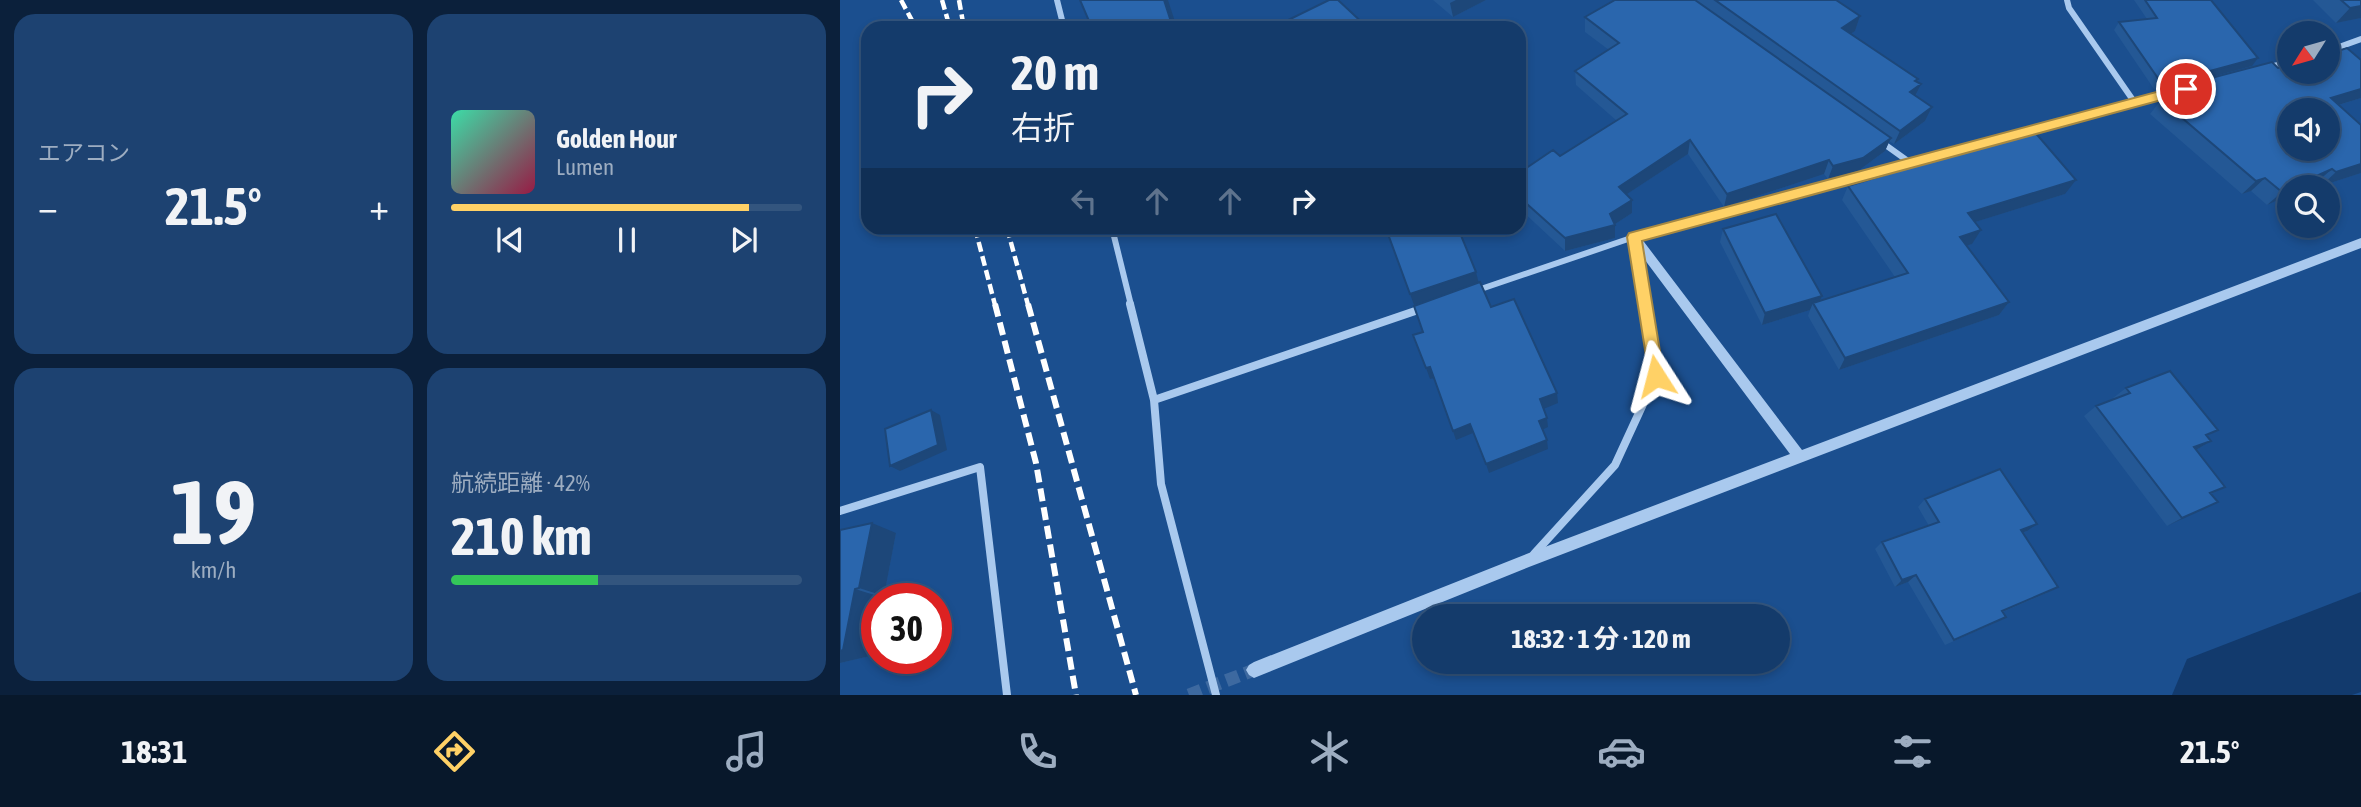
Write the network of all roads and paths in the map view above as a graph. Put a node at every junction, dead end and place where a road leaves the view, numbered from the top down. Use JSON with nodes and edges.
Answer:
{"nodes":[{"id":1,"x":1057,"y":0,"type":"edge"},
{"id":2,"x":2067,"y":0,"type":"edge"},
{"id":3,"x":1062,"y":21,"type":"edge"},
{"id":4,"x":2361,"y":39,"type":"edge"},
{"id":5,"x":2340,"y":47,"type":"edge"},
{"id":6,"x":2277,"y":65,"type":"edge"},
{"id":7,"x":2263,"y":68,"type":"edge"},
{"id":8,"x":2186,"y":89,"type":"edge"},
{"id":9,"x":2134,"y":103,"type":"junction"},
{"id":10,"x":1869,"y":132,"type":"edge"},
{"id":11,"x":1912,"y":164,"type":"junction"},
{"id":12,"x":1114,"y":235,"type":"edge"},
{"id":13,"x":1634,"y":237,"type":"junction"},
{"id":14,"x":2361,"y":243,"type":"edge"},
{"id":15,"x":1464,"y":295,"type":"edge"},
{"id":16,"x":1438,"y":303,"type":"edge"},
{"id":17,"x":1154,"y":400,"type":"junction"},
{"id":18,"x":1800,"y":457,"type":"junction"},
{"id":19,"x":840,"y":511,"type":"edge"},
{"id":20,"x":1529,"y":560,"type":"junction"},
{"id":21,"x":1254,"y":670,"type":"tunnel mouth"},
{"id":22,"x":1007,"y":695,"type":"edge"},
{"id":23,"x":1216,"y":695,"type":"edge"}],
"edges":[{"from":1,"to":3,"type":"street"},
{"from":2,"to":9,"type":"street"},
{"from":4,"to":5,"type":"street"},
{"from":6,"to":7,"type":"street"},
{"from":8,"to":9,"type":"street"},
{"from":9,"to":11,"type":"street"},
{"from":10,"to":11,"type":"street"},
{"from":11,"to":13,"type":"street"},
{"from":12,"to":17,"type":"street"},
{"from":13,"to":15,"type":"street"},
{"from":13,"to":18,"type":"street"},
{"from":13,"to":20,"type":"street"},
{"from":14,"to":18,"type":"street"},
{"from":16,"to":17,"type":"street"},
{"from":17,"to":23,"type":"street"},
{"from":18,"to":20,"type":"street"},
{"from":19,"to":22,"type":"street"},
{"from":20,"to":21,"type":"street"}]}
